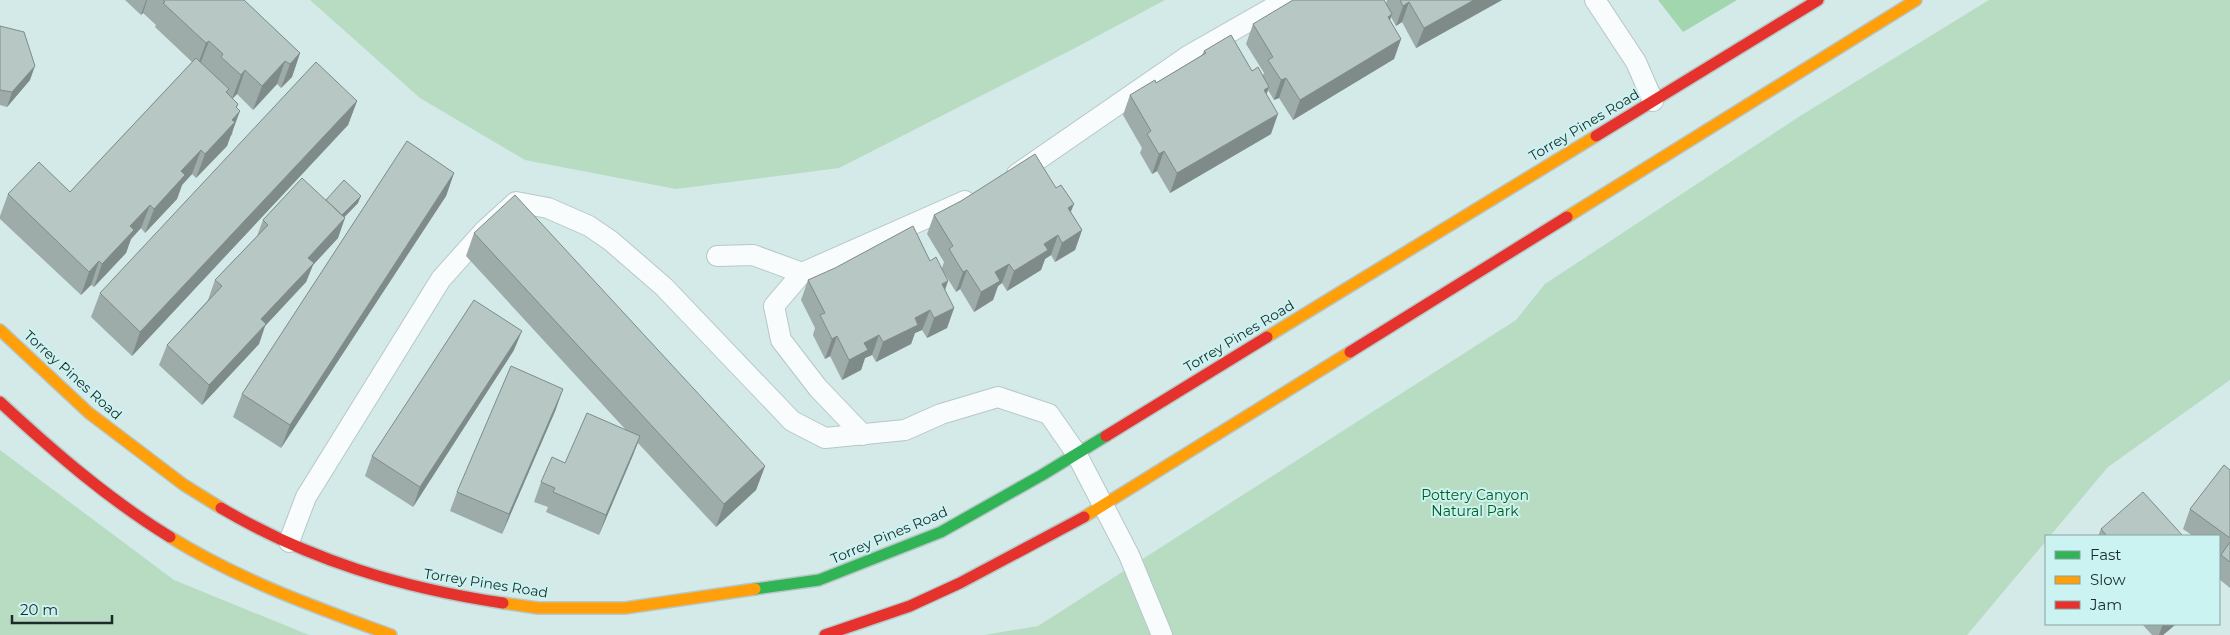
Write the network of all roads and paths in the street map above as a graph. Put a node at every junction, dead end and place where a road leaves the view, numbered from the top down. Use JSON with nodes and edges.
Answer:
{"nodes":[{"id":1,"x":1286,"y":0,"type":"edge"},
{"id":2,"x":1595,"y":0,"type":"edge"},
{"id":3,"x":1818,"y":0,"type":"edge"},
{"id":4,"x":1916,"y":0,"type":"edge"},
{"id":5,"x":1653,"y":101,"type":"junction"},
{"id":6,"x":717,"y":256,"type":"dead end"},
{"id":7,"x":802,"y":273,"type":"junction"},
{"id":8,"x":0,"y":330,"type":"edge"},
{"id":9,"x":0,"y":402,"type":"edge"},
{"id":10,"x":862,"y":435,"type":"junction"},
{"id":11,"x":1076,"y":453,"type":"junction"},
{"id":12,"x":1104,"y":506,"type":"junction"},
{"id":13,"x":289,"y":542,"type":"junction"},
{"id":14,"x":391,"y":635,"type":"edge"},
{"id":15,"x":825,"y":635,"type":"edge"},
{"id":16,"x":1162,"y":635,"type":"edge"}],
"edges":[{"from":1,"to":7,"type":"lane"},
{"from":2,"to":5,"type":"lane"},
{"from":3,"to":5,"type":"main road","name":"Torrey Pines Road"},
{"from":4,"to":12,"type":"main road"},
{"from":5,"to":11,"type":"main road","name":"Torrey Pines Road"},
{"from":6,"to":7,"type":"lane"},
{"from":7,"to":10,"type":"lane"},
{"from":8,"to":13,"type":"main road","name":"Torrey Pines Road"},
{"from":9,"to":14,"type":"main road"},
{"from":10,"to":11,"type":"lane"},
{"from":10,"to":13,"type":"lane"},
{"from":11,"to":12,"type":"lane"},
{"from":11,"to":13,"type":"main road","name":"Torrey Pines Road"},
{"from":12,"to":15,"type":"main road"},
{"from":12,"to":16,"type":"lane"}]}
